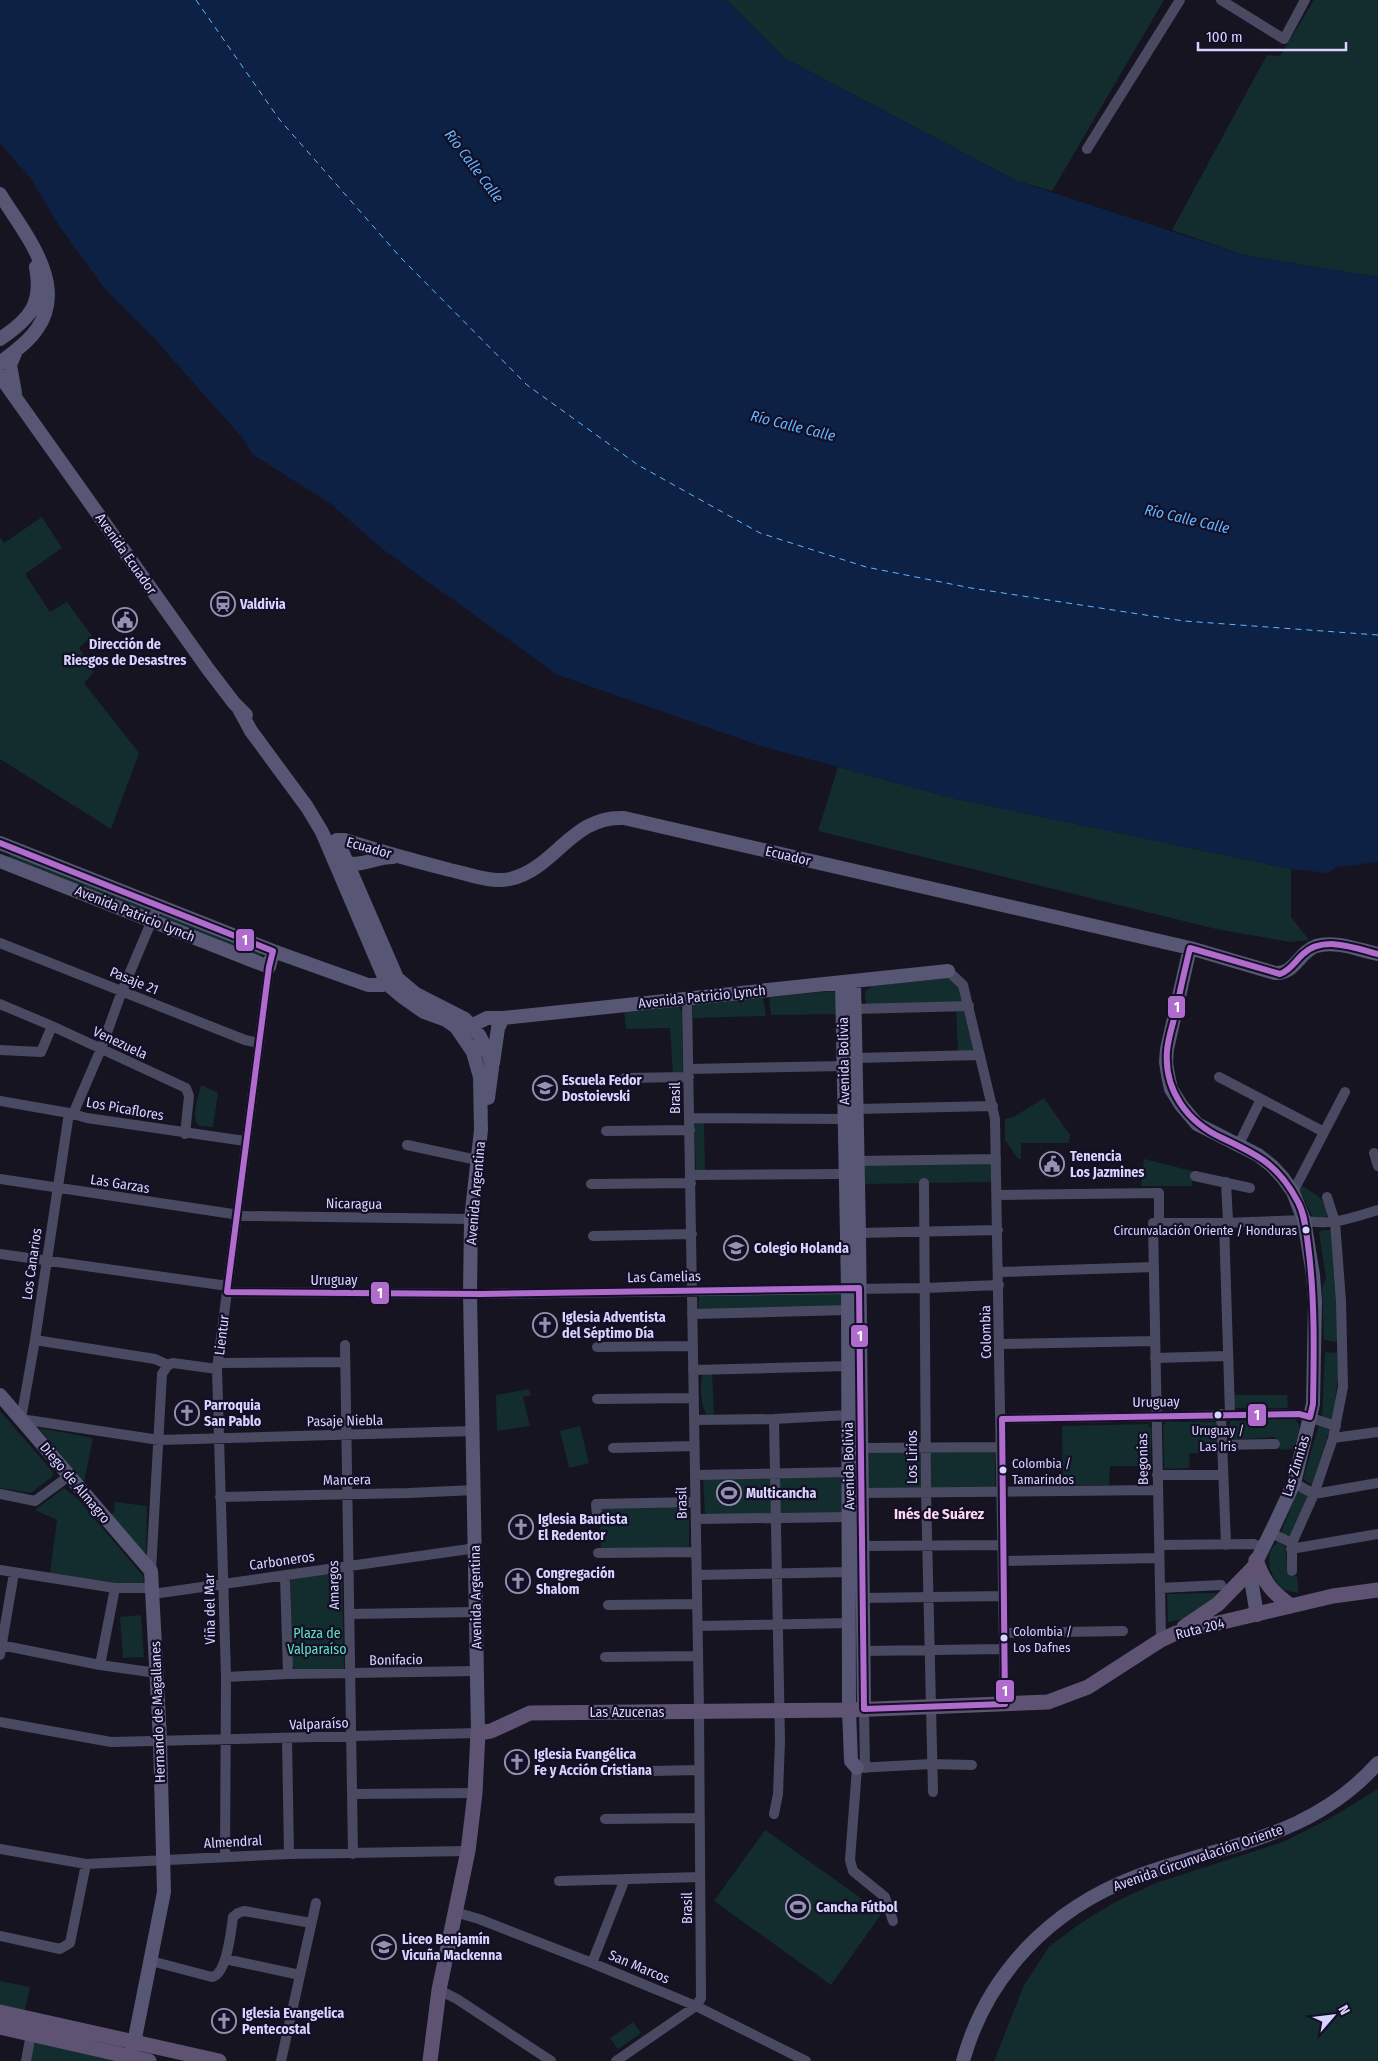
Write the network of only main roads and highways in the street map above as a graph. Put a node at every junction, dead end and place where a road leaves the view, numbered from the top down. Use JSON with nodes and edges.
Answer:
{"nodes":[{"id":1,"x":1378,"y":1590,"type":"edge"},
{"id":2,"x":1292,"y":1606,"type":"junction"},
{"id":3,"x":1176,"y":1633,"type":"junction"},
{"id":4,"x":931,"y":1708,"type":"joint"},
{"id":5,"x":478,"y":1733,"type":"joint"},
{"id":6,"x":0,"y":2012,"type":"edge"},
{"id":7,"x":0,"y":2027,"type":"edge"},
{"id":8,"x":133,"y":2049,"type":"junction"},
{"id":9,"x":186,"y":2057,"type":"edge"},
{"id":10,"x":150,"y":2061,"type":"edge"},
{"id":11,"x":219,"y":2061,"type":"edge"},
{"id":12,"x":430,"y":2061,"type":"edge"}],
"edges":[{"from":1,"to":2,"type":"main road","name":"Ruta 204"},
{"from":2,"to":3,"type":"main road","name":"Ruta 204"},
{"from":2,"to":3,"type":"main road"},
{"from":3,"to":4,"type":"main road","name":"Ruta 204"},
{"from":4,"to":5,"type":"main road","name":"Las Azucenas"},
{"from":5,"to":12,"type":"main road","name":"Avenida Argentina"},
{"from":6,"to":8,"type":"main road"},
{"from":7,"to":8,"type":"main road"},
{"from":8,"to":9,"type":"main road"},
{"from":8,"to":10,"type":"main road"},
{"from":9,"to":11,"type":"main road"}]}
